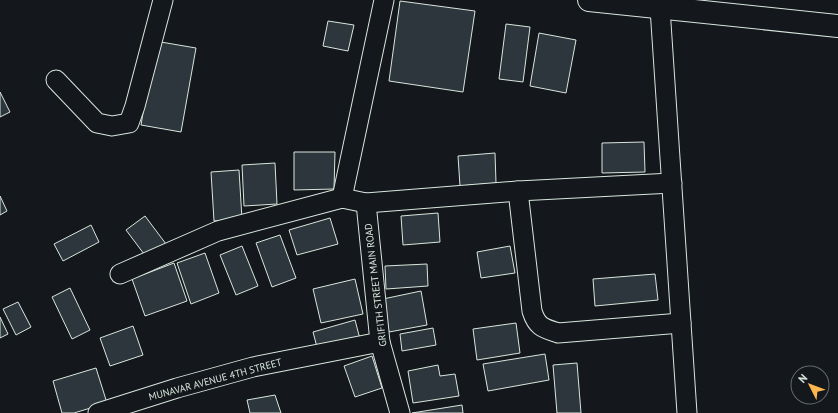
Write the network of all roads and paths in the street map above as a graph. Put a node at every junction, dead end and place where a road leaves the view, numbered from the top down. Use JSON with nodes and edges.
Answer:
{"nodes":[{"id":1,"x":163,"y":0,"type":"edge"},
{"id":2,"x":384,"y":0,"type":"edge"},
{"id":3,"x":589,"y":0,"type":"edge"},
{"id":4,"x":688,"y":5,"type":"edge"},
{"id":5,"x":660,"y":8,"type":"junction"},
{"id":6,"x":838,"y":26,"type":"edge"},
{"id":7,"x":56,"y":80,"type":"dead end"},
{"id":8,"x":672,"y":182,"type":"junction"},
{"id":9,"x":518,"y":191,"type":"junction"},
{"id":10,"x":342,"y":198,"type":"junction"},
{"id":11,"x":366,"y":203,"type":"junction"},
{"id":12,"x":120,"y":274,"type":"dead end"},
{"id":13,"x":681,"y":324,"type":"junction"},
{"id":14,"x":380,"y":342,"type":"junction"},
{"id":15,"x":98,"y":413,"type":"edge"},
{"id":16,"x":400,"y":413,"type":"edge"},
{"id":17,"x":687,"y":413,"type":"edge"}],
"edges":[{"from":1,"to":7,"type":"street"},
{"from":2,"to":10,"type":"street"},
{"from":3,"to":5,"type":"street"},
{"from":4,"to":5,"type":"street"},
{"from":4,"to":6,"type":"street"},
{"from":5,"to":8,"type":"street"},
{"from":8,"to":9,"type":"street"},
{"from":8,"to":13,"type":"street"},
{"from":9,"to":11,"type":"street"},
{"from":9,"to":13,"type":"street"},
{"from":10,"to":11,"type":"street"},
{"from":10,"to":12,"type":"street"},
{"from":11,"to":14,"type":"street","name":"GRIFITH STREET MAIN ROAD"},
{"from":13,"to":17,"type":"street"},
{"from":14,"to":15,"type":"street","name":"MUNAVAR AVENUE 4TH STREET"},
{"from":14,"to":16,"type":"street","name":"GRIFITH STREET MAIN ROAD"}]}
